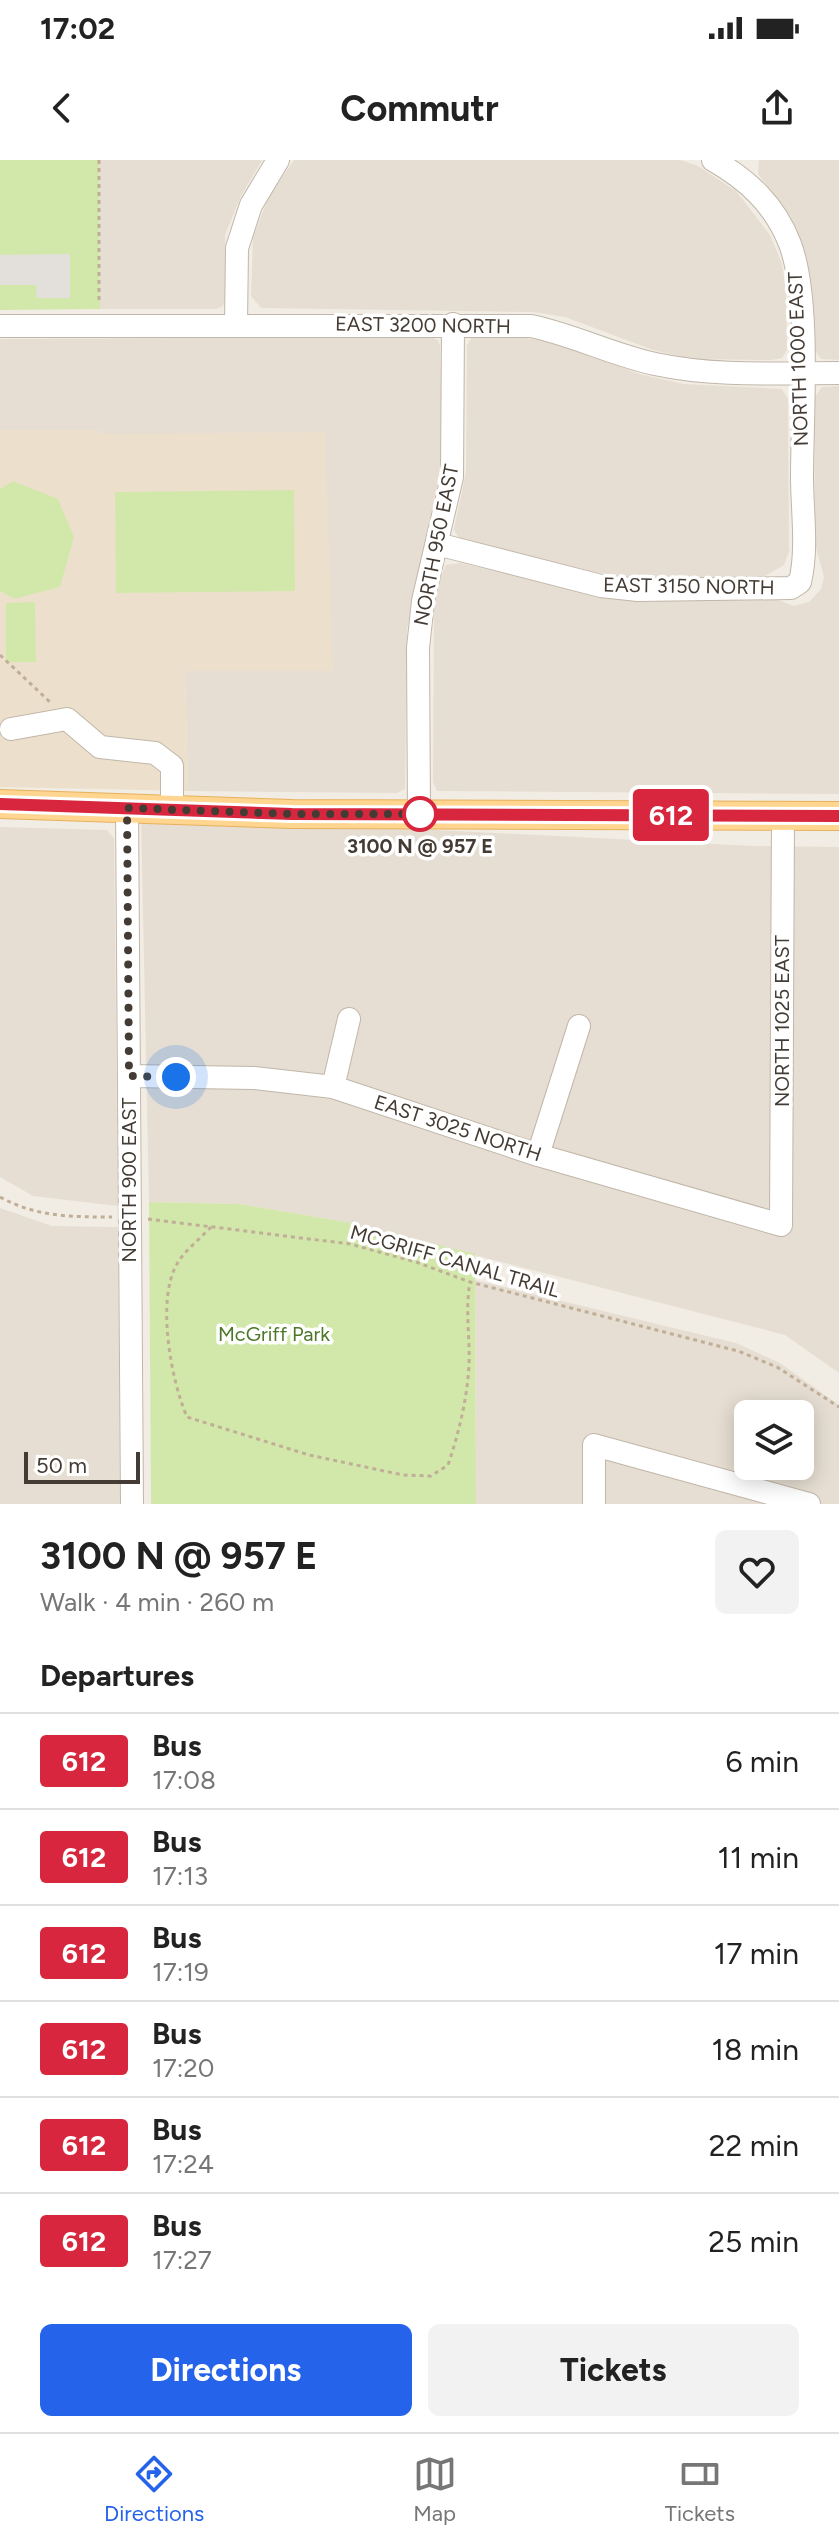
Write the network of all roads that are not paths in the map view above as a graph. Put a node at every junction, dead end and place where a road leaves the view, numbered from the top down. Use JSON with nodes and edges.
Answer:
{"nodes":[{"id":1,"x":278,"y":160,"type":"edge"},
{"id":2,"x":713,"y":160,"type":"edge"},
{"id":3,"x":741,"y":167,"type":"edge"},
{"id":4,"x":453,"y":324,"type":"junction"},
{"id":5,"x":236,"y":325,"type":"junction"},
{"id":6,"x":0,"y":326,"type":"edge"},
{"id":7,"x":801,"y":373,"type":"junction"},
{"id":8,"x":839,"y":373,"type":"edge"},
{"id":9,"x":437,"y":544,"type":"junction"},
{"id":10,"x":800,"y":582,"type":"joint"},
{"id":11,"x":11,"y":729,"type":"dead end"},
{"id":12,"x":0,"y":804,"type":"edge"},
{"id":13,"x":127,"y":808,"type":"junction"},
{"id":14,"x":172,"y":810,"type":"junction"},
{"id":15,"x":419,"y":814,"type":"junction"},
{"id":16,"x":783,"y":816,"type":"junction"},
{"id":17,"x":839,"y":816,"type":"edge"},
{"id":18,"x":349,"y":1019,"type":"dead end"},
{"id":19,"x":579,"y":1026,"type":"dead end"},
{"id":20,"x":129,"y":1076,"type":"junction"},
{"id":21,"x":333,"y":1087,"type":"junction"},
{"id":22,"x":538,"y":1155,"type":"junction"},
{"id":23,"x":781,"y":1225,"type":"joint"},
{"id":24,"x":132,"y":1504,"type":"edge"},
{"id":25,"x":594,"y":1504,"type":"edge"},
{"id":26,"x":809,"y":1504,"type":"edge"}],
"edges":[{"from":1,"to":5,"type":"street"},
{"from":2,"to":3,"type":"street","name":"NORTH 1000 EAST"},
{"from":3,"to":7,"type":"street","name":"NORTH 1000 EAST"},
{"from":4,"to":5,"type":"street","name":"EAST 3200 NORTH"},
{"from":4,"to":7,"type":"street","name":"EAST 3200 NORTH"},
{"from":4,"to":9,"type":"street","name":"NORTH 950 EAST"},
{"from":5,"to":6,"type":"street","name":"EAST 3200 NORTH"},
{"from":7,"to":8,"type":"street","name":"EAST 3200 NORTH"},
{"from":7,"to":10,"type":"street","name":"NORTH 1000 EAST"},
{"from":9,"to":10,"type":"street","name":"EAST 3150 NORTH"},
{"from":9,"to":15,"type":"street","name":"NORTH 950 EAST"},
{"from":11,"to":14,"type":"street"},
{"from":12,"to":13,"type":"main road"},
{"from":13,"to":14,"type":"main road"},
{"from":13,"to":20,"type":"street","name":"NORTH 900 EAST"},
{"from":14,"to":15,"type":"main road"},
{"from":15,"to":16,"type":"main road"},
{"from":16,"to":17,"type":"main road"},
{"from":16,"to":23,"type":"street","name":"NORTH 1025 EAST"},
{"from":18,"to":21,"type":"street"},
{"from":19,"to":22,"type":"street"},
{"from":20,"to":21,"type":"street","name":"EAST 3025 NORTH"},
{"from":20,"to":24,"type":"street","name":"NORTH 900 EAST"},
{"from":21,"to":22,"type":"street","name":"EAST 3025 NORTH"},
{"from":22,"to":23,"type":"street","name":"EAST 3025 NORTH"},
{"from":25,"to":26,"type":"street"}]}
